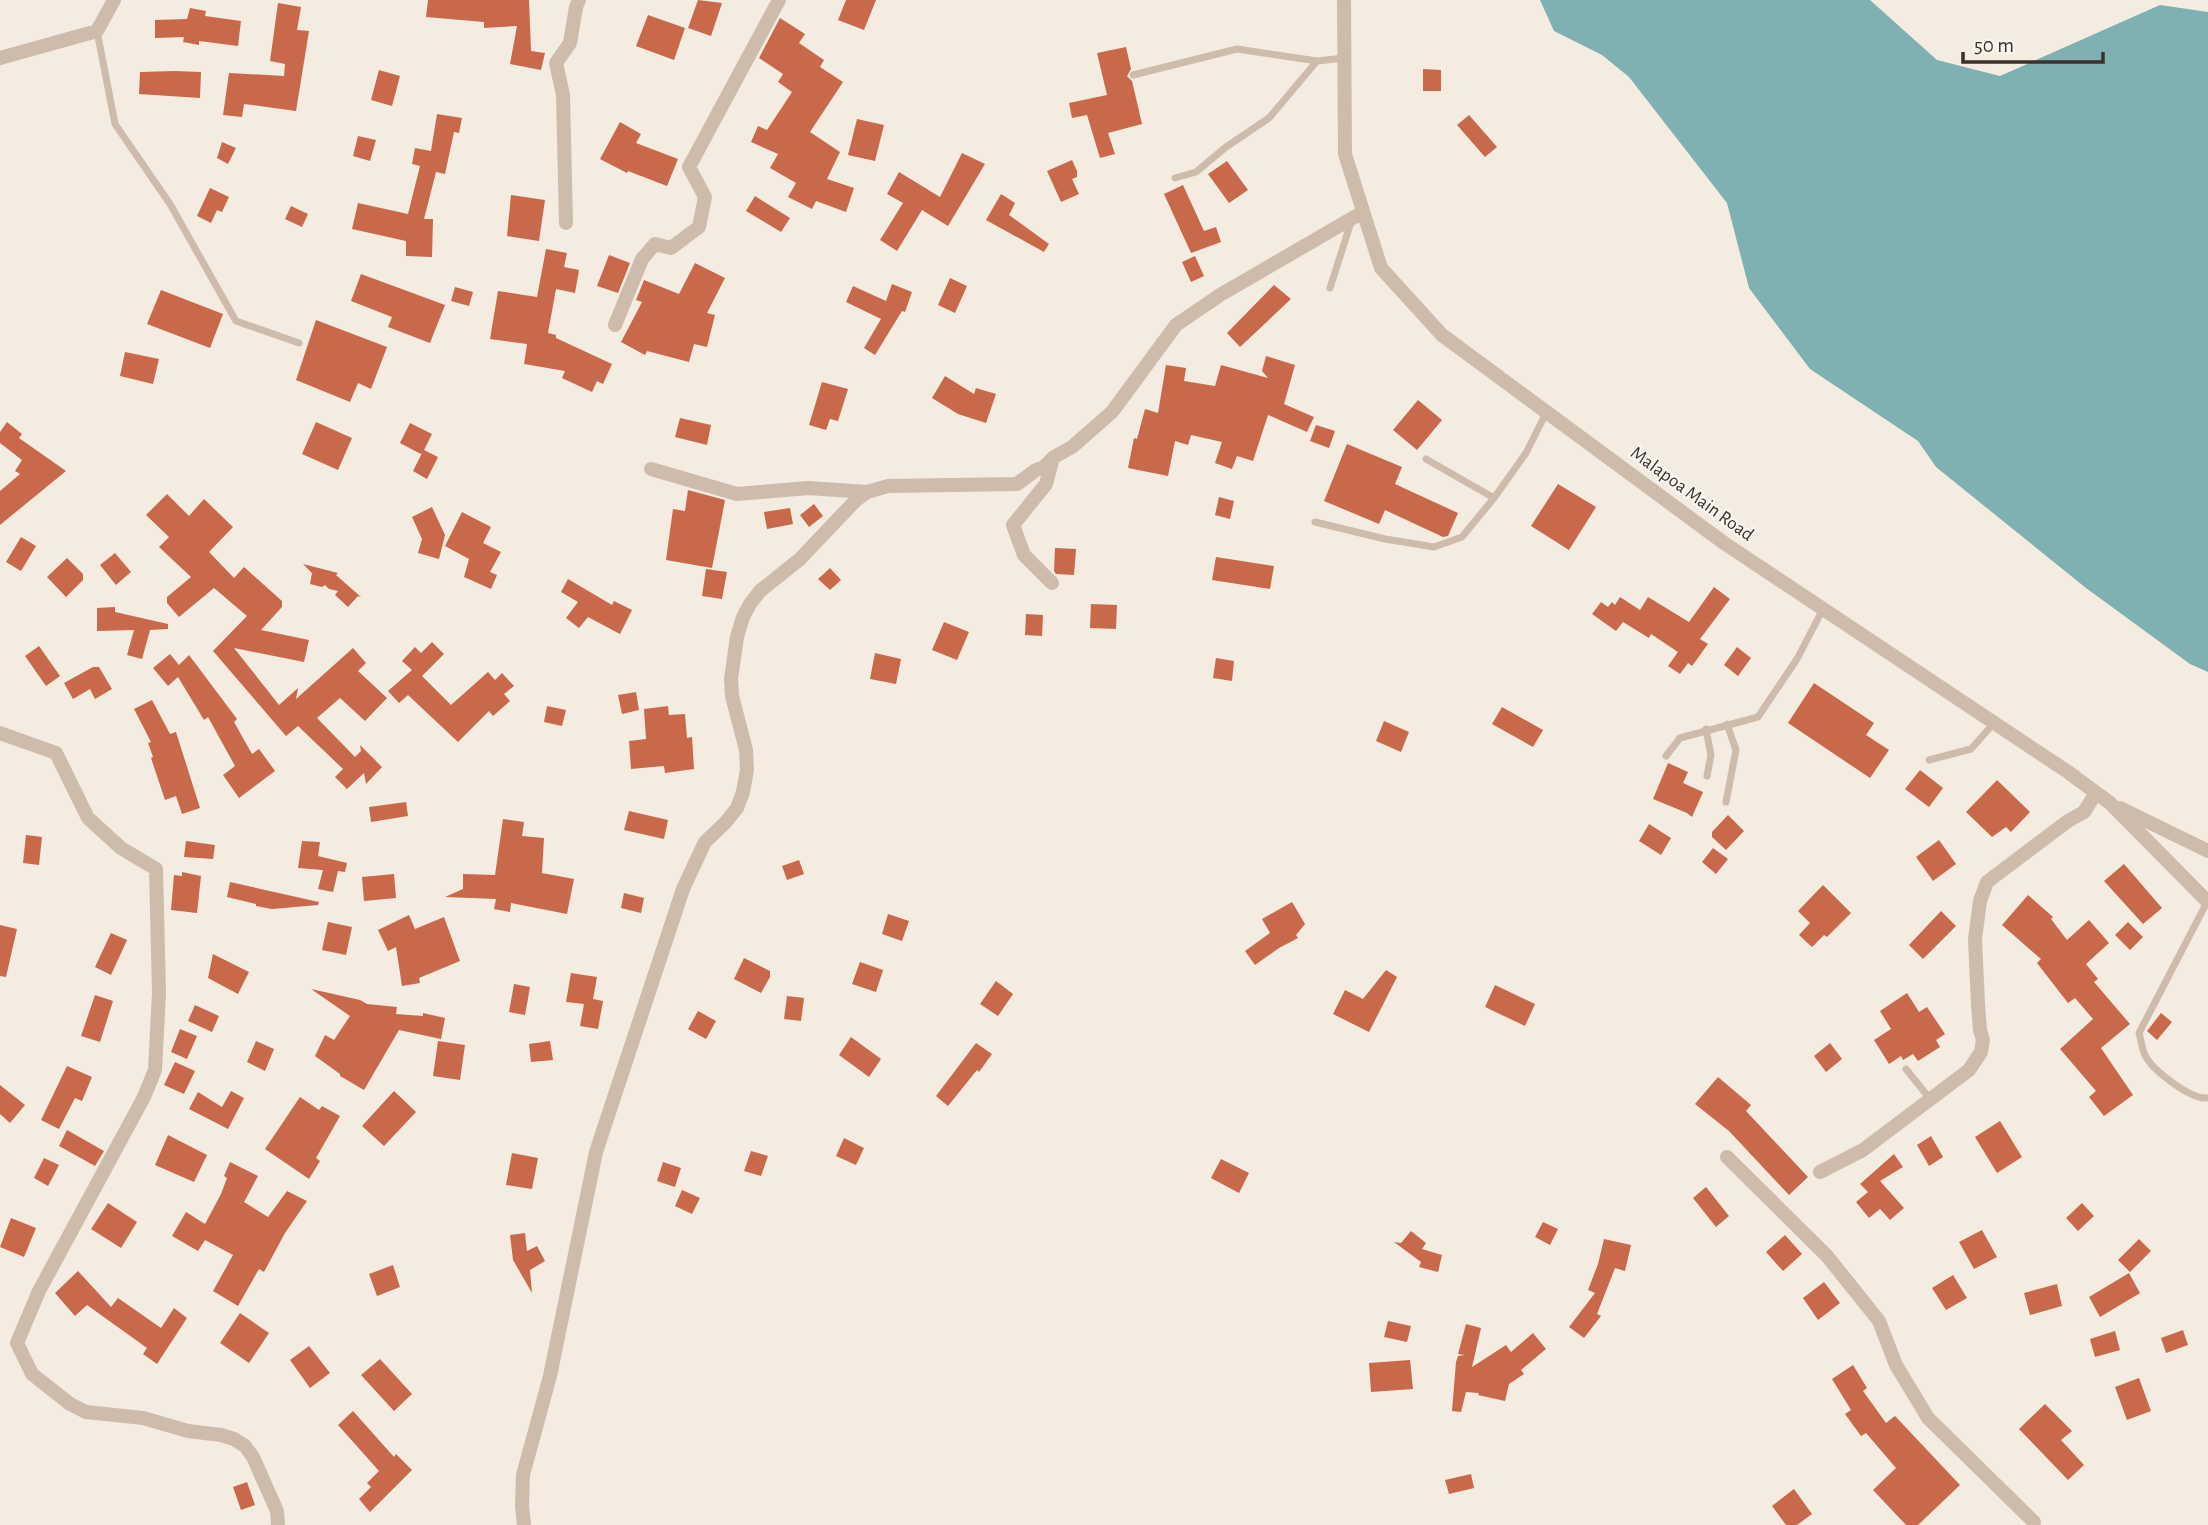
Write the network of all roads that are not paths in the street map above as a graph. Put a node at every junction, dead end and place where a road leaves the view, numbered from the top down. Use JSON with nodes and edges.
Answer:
{"nodes":[{"id":1,"x":114,"y":0,"type":"edge"},
{"id":2,"x":579,"y":0,"type":"edge"},
{"id":3,"x":779,"y":0,"type":"edge"},
{"id":4,"x":1344,"y":0,"type":"edge"},
{"id":5,"x":97,"y":31,"type":"junction"},
{"id":6,"x":0,"y":58,"type":"edge"},
{"id":7,"x":1344,"y":58,"type":"junction"},
{"id":8,"x":1317,"y":61,"type":"junction"},
{"id":9,"x":1133,"y":75,"type":"dead end"},
{"id":10,"x":1175,"y":178,"type":"dead end"},
{"id":11,"x":1358,"y":215,"type":"junction"},
{"id":12,"x":566,"y":223,"type":"dead end"},
{"id":13,"x":1330,"y":288,"type":"dead end"},
{"id":14,"x":615,"y":325,"type":"dead end"},
{"id":15,"x":299,"y":343,"type":"dead end"},
{"id":16,"x":1546,"y":412,"type":"junction"},
{"id":17,"x":1054,"y":457,"type":"junction"},
{"id":18,"x":1426,"y":459,"type":"dead end"},
{"id":19,"x":651,"y":469,"type":"dead end"},
{"id":20,"x":867,"y":492,"type":"junction"},
{"id":21,"x":1494,"y":498,"type":"junction"},
{"id":22,"x":1315,"y":522,"type":"dead end"},
{"id":23,"x":1052,"y":583,"type":"dead end"},
{"id":24,"x":1823,"y":609,"type":"junction"},
{"id":25,"x":1994,"y":723,"type":"junction"},
{"id":26,"x":1727,"y":724,"type":"junction"},
{"id":27,"x":1706,"y":729,"type":"junction"},
{"id":28,"x":0,"y":733,"type":"edge"},
{"id":29,"x":1666,"y":756,"type":"dead end"},
{"id":30,"x":1929,"y":760,"type":"dead end"},
{"id":31,"x":1707,"y":776,"type":"dead end"},
{"id":32,"x":2096,"y":793,"type":"junction"},
{"id":33,"x":1726,"y":802,"type":"dead end"},
{"id":34,"x":2110,"y":803,"type":"junction"},
{"id":35,"x":2208,"y":852,"type":"edge"},
{"id":36,"x":2207,"y":902,"type":"edge"},
{"id":37,"x":1906,"y":1069,"type":"dead end"},
{"id":38,"x":2208,"y":1098,"type":"edge"},
{"id":39,"x":1930,"y":1099,"type":"junction"},
{"id":40,"x":1727,"y":1157,"type":"dead end"},
{"id":41,"x":1820,"y":1171,"type":"dead end"},
{"id":42,"x":2034,"y":1522,"type":"dead end"},
{"id":43,"x":278,"y":1525,"type":"edge"},
{"id":44,"x":524,"y":1525,"type":"edge"}],
"edges":[{"from":1,"to":5,"type":"street"},
{"from":2,"to":12,"type":"street"},
{"from":3,"to":14,"type":"street"},
{"from":4,"to":7,"type":"street","name":"Malapoa Main Road"},
{"from":5,"to":6,"type":"street"},
{"from":5,"to":15,"type":"lane"},
{"from":7,"to":8,"type":"lane"},
{"from":7,"to":11,"type":"street","name":"Malapoa Main Road"},
{"from":8,"to":9,"type":"lane"},
{"from":8,"to":10,"type":"lane"},
{"from":11,"to":13,"type":"lane"},
{"from":11,"to":16,"type":"street","name":"Malapoa Main Road"},
{"from":11,"to":17,"type":"street"},
{"from":16,"to":21,"type":"lane"},
{"from":16,"to":24,"type":"street","name":"Malapoa Main Road"},
{"from":17,"to":20,"type":"street"},
{"from":17,"to":23,"type":"street"},
{"from":18,"to":21,"type":"lane"},
{"from":19,"to":20,"type":"street"},
{"from":20,"to":44,"type":"street"},
{"from":21,"to":22,"type":"lane"},
{"from":24,"to":25,"type":"street","name":"Malapoa Main Road"},
{"from":24,"to":26,"type":"lane"},
{"from":25,"to":30,"type":"lane"},
{"from":25,"to":32,"type":"street","name":"Malapoa Main Road"},
{"from":26,"to":27,"type":"lane"},
{"from":26,"to":33,"type":"lane"},
{"from":27,"to":29,"type":"lane"},
{"from":27,"to":31,"type":"lane"},
{"from":28,"to":43,"type":"street"},
{"from":32,"to":34,"type":"street","name":"Malapoa Main Road"},
{"from":32,"to":39,"type":"street"},
{"from":34,"to":35,"type":"street"},
{"from":34,"to":36,"type":"street","name":"Malapoa Main Road"},
{"from":36,"to":38,"type":"lane"},
{"from":37,"to":39,"type":"lane"},
{"from":39,"to":41,"type":"street"},
{"from":40,"to":42,"type":"street"}]}
